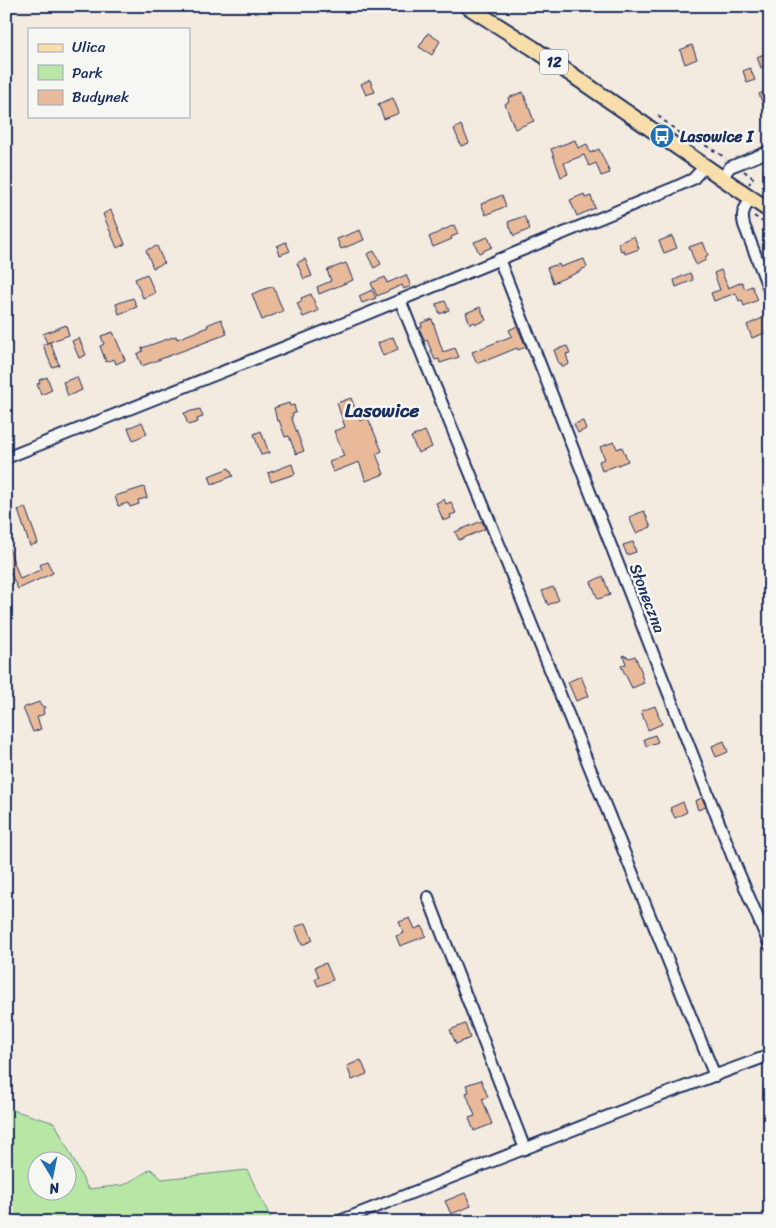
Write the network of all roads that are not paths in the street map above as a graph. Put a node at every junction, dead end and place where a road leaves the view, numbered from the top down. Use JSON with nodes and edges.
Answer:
{"nodes":[{"id":1,"x":474,"y":8,"type":"edge"},
{"id":2,"x":770,"y":151,"type":"edge"},
{"id":3,"x":705,"y":166,"type":"junction"},
{"id":4,"x":722,"y":178,"type":"junction"},
{"id":5,"x":752,"y":198,"type":"junction"},
{"id":6,"x":770,"y":211,"type":"edge"},
{"id":7,"x":499,"y":259,"type":"junction"},
{"id":8,"x":770,"y":292,"type":"edge"},
{"id":9,"x":400,"y":300,"type":"junction"},
{"id":10,"x":6,"y":458,"type":"edge"},
{"id":11,"x":428,"y":898,"type":"dead end"},
{"id":12,"x":770,"y":946,"type":"edge"},
{"id":13,"x":770,"y":1056,"type":"edge"},
{"id":14,"x":715,"y":1076,"type":"junction"},
{"id":15,"x":525,"y":1149,"type":"junction"},
{"id":16,"x":337,"y":1222,"type":"edge"}],
"edges":[{"from":1,"to":3,"type":"main road","number":"12"},
{"from":2,"to":4,"type":"street"},
{"from":3,"to":4,"type":"main road","number":"12"},
{"from":3,"to":7,"type":"street"},
{"from":4,"to":5,"type":"main road","number":"12"},
{"from":5,"to":6,"type":"main road","number":"12"},
{"from":5,"to":8,"type":"street"},
{"from":7,"to":9,"type":"street"},
{"from":7,"to":12,"type":"street","name":"Słoneczna"},
{"from":9,"to":10,"type":"street"},
{"from":9,"to":14,"type":"street"},
{"from":11,"to":15,"type":"street"},
{"from":13,"to":14,"type":"street"},
{"from":14,"to":15,"type":"street"},
{"from":15,"to":16,"type":"street"}]}
